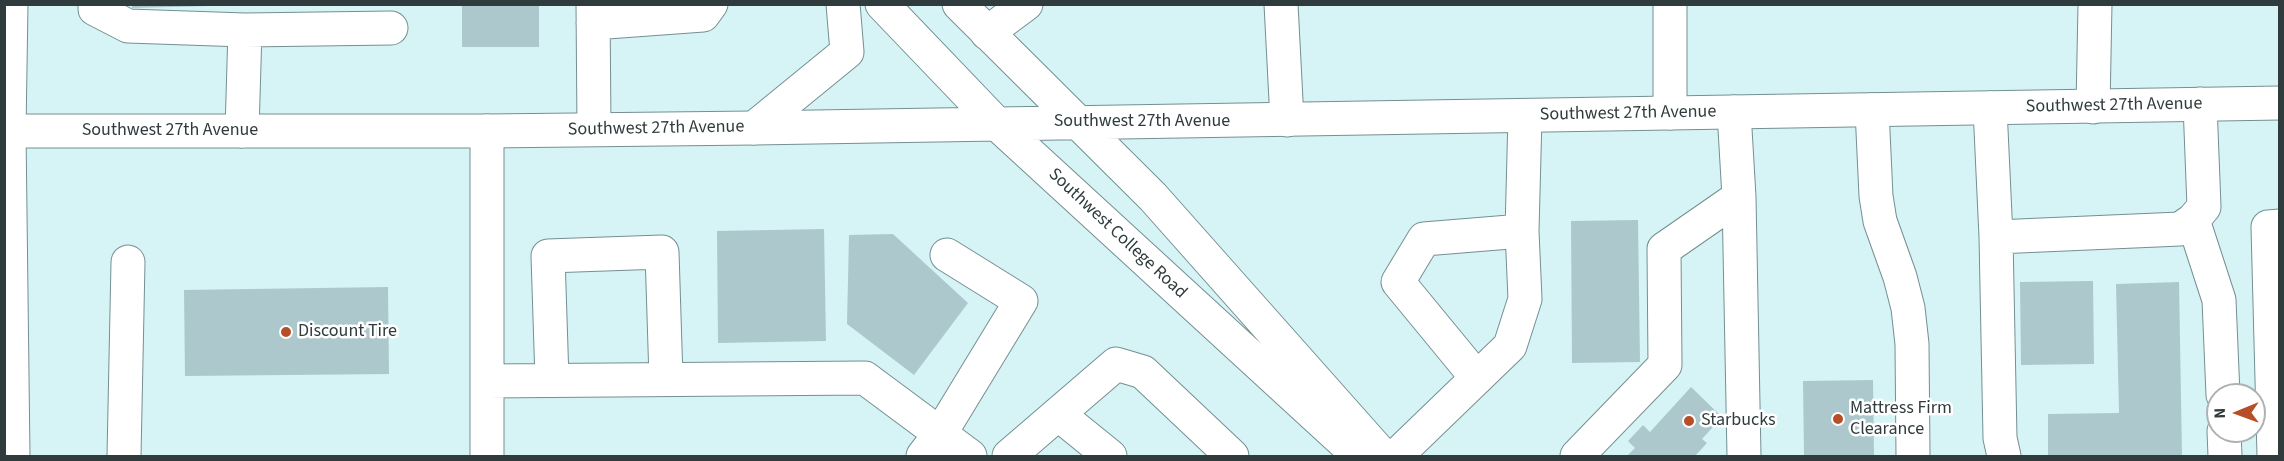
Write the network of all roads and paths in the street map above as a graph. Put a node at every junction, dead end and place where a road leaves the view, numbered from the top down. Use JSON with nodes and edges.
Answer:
{"nodes":[{"id":1,"x":10,"y":4,"type":"edge"},
{"id":2,"x":95,"y":4,"type":"edge"},
{"id":3,"x":711,"y":4,"type":"edge"},
{"id":4,"x":843,"y":4,"type":"edge"},
{"id":5,"x":882,"y":4,"type":"edge"},
{"id":6,"x":958,"y":4,"type":"edge"},
{"id":7,"x":1026,"y":4,"type":"edge"},
{"id":8,"x":1281,"y":4,"type":"edge"},
{"id":9,"x":1670,"y":4,"type":"edge"},
{"id":10,"x":2095,"y":4,"type":"edge"},
{"id":11,"x":593,"y":14,"type":"edge"},
{"id":12,"x":391,"y":28,"type":"dead end"},
{"id":13,"x":245,"y":30,"type":"junction"},
{"id":14,"x":987,"y":33,"type":"junction"},
{"id":15,"x":2280,"y":103,"type":"edge"},
{"id":16,"x":2200,"y":104,"type":"junction"},
{"id":17,"x":2092,"y":107,"type":"junction"},
{"id":18,"x":1990,"y":108,"type":"junction"},
{"id":19,"x":1872,"y":110,"type":"junction"},
{"id":20,"x":1734,"y":112,"type":"junction"},
{"id":21,"x":1670,"y":114,"type":"junction"},
{"id":22,"x":1524,"y":116,"type":"junction"},
{"id":23,"x":1287,"y":120,"type":"junction"},
{"id":24,"x":1076,"y":122,"type":"junction"},
{"id":25,"x":995,"y":123,"type":"junction"},
{"id":26,"x":754,"y":128,"type":"junction"},
{"id":27,"x":594,"y":129,"type":"junction"},
{"id":28,"x":7,"y":131,"type":"edge"},
{"id":29,"x":242,"y":131,"type":"junction"},
{"id":30,"x":487,"y":131,"type":"junction"},
{"id":31,"x":1739,"y":197,"type":"junction"},
{"id":32,"x":2199,"y":214,"type":"junction"},
{"id":33,"x":2280,"y":226,"type":"edge"},
{"id":34,"x":1522,"y":231,"type":"junction"},
{"id":35,"x":1996,"y":237,"type":"junction"},
{"id":36,"x":946,"y":255,"type":"dead end"},
{"id":37,"x":128,"y":262,"type":"dead end"},
{"id":38,"x":2275,"y":317,"type":"edge"},
{"id":39,"x":1477,"y":378,"type":"junction"},
{"id":40,"x":552,"y":380,"type":"junction"},
{"id":41,"x":666,"y":380,"type":"junction"},
{"id":42,"x":487,"y":381,"type":"junction"},
{"id":43,"x":2222,"y":383,"type":"edge"},
{"id":44,"x":1058,"y":414,"type":"junction"},
{"id":45,"x":931,"y":445,"type":"edge"},
{"id":46,"x":1028,"y":451,"type":"edge"},
{"id":47,"x":13,"y":456,"type":"edge"},
{"id":48,"x":124,"y":456,"type":"edge"},
{"id":49,"x":487,"y":456,"type":"edge"},
{"id":50,"x":970,"y":456,"type":"edge"},
{"id":51,"x":1110,"y":456,"type":"edge"},
{"id":52,"x":1232,"y":456,"type":"edge"},
{"id":53,"x":1359,"y":456,"type":"edge"},
{"id":54,"x":1383,"y":456,"type":"edge"},
{"id":55,"x":1396,"y":456,"type":"edge"},
{"id":56,"x":1577,"y":456,"type":"edge"},
{"id":57,"x":1744,"y":456,"type":"edge"},
{"id":58,"x":1913,"y":456,"type":"edge"},
{"id":59,"x":2004,"y":456,"type":"edge"},
{"id":60,"x":2274,"y":456,"type":"edge"}],
"edges":[{"from":1,"to":28,"type":"main road"},
{"from":2,"to":13,"type":"main road"},
{"from":3,"to":11,"type":"main road"},
{"from":4,"to":26,"type":"main road"},
{"from":5,"to":25,"type":"main road","name":"Southwest College Road"},
{"from":6,"to":14,"type":"main road"},
{"from":7,"to":14,"type":"main road"},
{"from":8,"to":23,"type":"main road"},
{"from":9,"to":21,"type":"main road"},
{"from":10,"to":17,"type":"main road"},
{"from":11,"to":27,"type":"main road"},
{"from":12,"to":13,"type":"main road"},
{"from":13,"to":29,"type":"main road"},
{"from":14,"to":24,"type":"main road"},
{"from":15,"to":16,"type":"main road","name":"Southwest 27th Avenue"},
{"from":16,"to":17,"type":"main road","name":"Southwest 27th Avenue"},
{"from":16,"to":32,"type":"main road"},
{"from":17,"to":18,"type":"main road","name":"Southwest 27th Avenue"},
{"from":18,"to":19,"type":"main road","name":"Southwest 27th Avenue"},
{"from":18,"to":35,"type":"main road"},
{"from":19,"to":20,"type":"main road","name":"Southwest 27th Avenue"},
{"from":19,"to":58,"type":"main road"},
{"from":20,"to":21,"type":"main road","name":"Southwest 27th Avenue"},
{"from":20,"to":31,"type":"main road"},
{"from":21,"to":22,"type":"main road","name":"Southwest 27th Avenue"},
{"from":22,"to":23,"type":"main road","name":"Southwest 27th Avenue"},
{"from":22,"to":34,"type":"main road"},
{"from":23,"to":24,"type":"main road","name":"Southwest 27th Avenue"},
{"from":24,"to":25,"type":"main road","name":"Southwest 27th Avenue"},
{"from":24,"to":54,"type":"main road"},
{"from":25,"to":26,"type":"main road","name":"Southwest 27th Avenue"},
{"from":25,"to":53,"type":"main road","name":"Southwest College Road"},
{"from":26,"to":27,"type":"main road","name":"Southwest 27th Avenue"},
{"from":27,"to":30,"type":"main road","name":"Southwest 27th Avenue"},
{"from":28,"to":29,"type":"main road","name":"Southwest 27th Avenue"},
{"from":28,"to":47,"type":"main road"},
{"from":29,"to":30,"type":"main road","name":"Southwest 27th Avenue"},
{"from":30,"to":42,"type":"main road"},
{"from":31,"to":56,"type":"main road"},
{"from":31,"to":57,"type":"main road"},
{"from":32,"to":35,"type":"main road"},
{"from":32,"to":43,"type":"main road"},
{"from":33,"to":38,"type":"main road"},
{"from":34,"to":39,"type":"main road"},
{"from":34,"to":39,"type":"main road"},
{"from":35,"to":59,"type":"main road"},
{"from":36,"to":45,"type":"main road"},
{"from":37,"to":48,"type":"main road"},
{"from":38,"to":60,"type":"main road"},
{"from":39,"to":55,"type":"main road"},
{"from":40,"to":41,"type":"main road"},
{"from":40,"to":41,"type":"main road"},
{"from":40,"to":42,"type":"main road"},
{"from":41,"to":45,"type":"main road"},
{"from":42,"to":49,"type":"main road"},
{"from":44,"to":46,"type":"main road"},
{"from":44,"to":51,"type":"main road"},
{"from":44,"to":52,"type":"main road"},
{"from":45,"to":50,"type":"main road"}]}
